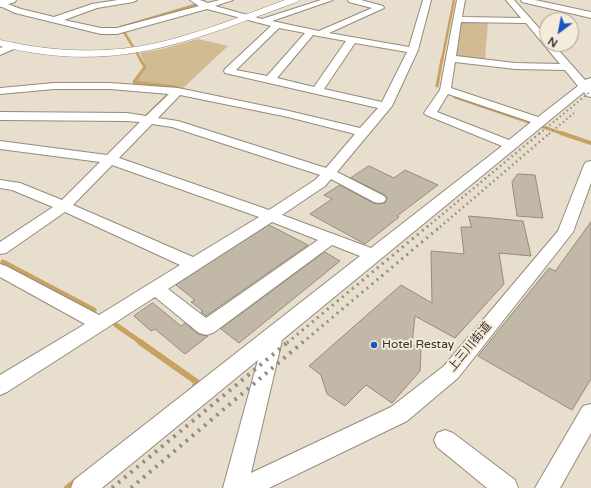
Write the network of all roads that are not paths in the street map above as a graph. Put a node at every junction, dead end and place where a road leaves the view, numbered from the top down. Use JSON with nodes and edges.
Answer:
{"nodes":[{"id":1,"x":133,"y":0,"type":"edge"},
{"id":2,"x":194,"y":0,"type":"edge"},
{"id":3,"x":229,"y":0,"type":"edge"},
{"id":4,"x":294,"y":0,"type":"edge"},
{"id":5,"x":329,"y":0,"type":"edge"},
{"id":6,"x":352,"y":0,"type":"edge"},
{"id":7,"x":427,"y":0,"type":"edge"},
{"id":8,"x":462,"y":0,"type":"edge"},
{"id":9,"x":510,"y":0,"type":"edge"},
{"id":10,"x":525,"y":0,"type":"edge"},
{"id":11,"x":4,"y":3,"type":"edge"},
{"id":12,"x":205,"y":6,"type":"junction"},
{"id":13,"x":591,"y":15,"type":"edge"},
{"id":14,"x":244,"y":18,"type":"junction"},
{"id":15,"x":458,"y":19,"type":"junction"},
{"id":16,"x":55,"y":20,"type":"junction"},
{"id":17,"x":528,"y":21,"type":"junction"},
{"id":18,"x":262,"y":22,"type":"junction"},
{"id":19,"x":277,"y":25,"type":"junction"},
{"id":20,"x":315,"y":33,"type":"junction"},
{"id":21,"x":539,"y":34,"type":"edge"},
{"id":22,"x":352,"y":40,"type":"junction"},
{"id":23,"x":0,"y":43,"type":"edge"},
{"id":24,"x":13,"y":46,"type":"junction"},
{"id":25,"x":413,"y":50,"type":"junction"},
{"id":26,"x":0,"y":52,"type":"edge"},
{"id":27,"x":555,"y":52,"type":"edge"},
{"id":28,"x":452,"y":60,"type":"junction"},
{"id":29,"x":568,"y":67,"type":"junction"},
{"id":30,"x":270,"y":80,"type":"junction"},
{"id":31,"x":589,"y":87,"type":"edge"},
{"id":32,"x":445,"y":90,"type":"junction"},
{"id":33,"x":5,"y":91,"type":"edge"},
{"id":34,"x":178,"y":91,"type":"junction"},
{"id":35,"x":317,"y":91,"type":"junction"},
{"id":36,"x":386,"y":106,"type":"junction"},
{"id":37,"x":0,"y":116,"type":"edge"},
{"id":38,"x":149,"y":120,"type":"junction"},
{"id":39,"x":539,"y":122,"type":"junction"},
{"id":40,"x":364,"y":133,"type":"junction"},
{"id":41,"x":0,"y":145,"type":"edge"},
{"id":42,"x":510,"y":145,"type":"junction"},
{"id":43,"x":109,"y":159,"type":"junction"},
{"id":44,"x":591,"y":165,"type":"edge"},
{"id":45,"x":329,"y":173,"type":"junction"},
{"id":46,"x":0,"y":184,"type":"edge"},
{"id":47,"x":379,"y":198,"type":"dead end"},
{"id":48,"x":64,"y":206,"type":"junction"},
{"id":49,"x":271,"y":216,"type":"junction"},
{"id":50,"x":330,"y":239,"type":"junction"},
{"id":51,"x":0,"y":249,"type":"edge"},
{"id":52,"x":373,"y":255,"type":"junction"},
{"id":53,"x":194,"y":264,"type":"junction"},
{"id":54,"x":0,"y":270,"type":"edge"},
{"id":55,"x":155,"y":288,"type":"junction"},
{"id":56,"x":99,"y":323,"type":"junction"},
{"id":57,"x":274,"y":335,"type":"junction"},
{"id":58,"x":0,"y":386,"type":"edge"},
{"id":59,"x":591,"y":414,"type":"edge"},
{"id":60,"x":444,"y":440,"type":"dead end"},
{"id":61,"x":83,"y":488,"type":"edge"},
{"id":62,"x":235,"y":488,"type":"edge"},
{"id":63,"x":244,"y":488,"type":"edge"},
{"id":64,"x":506,"y":488,"type":"edge"},
{"id":65,"x":547,"y":488,"type":"edge"}],
"edges":[{"from":1,"to":16,"type":"street"},
{"from":2,"to":12,"type":"street"},
{"from":3,"to":12,"type":"street"},
{"from":4,"to":14,"type":"street"},
{"from":5,"to":18,"type":"street"},
{"from":6,"to":20,"type":"street"},
{"from":7,"to":25,"type":"street"},
{"from":8,"to":15,"type":"street"},
{"from":9,"to":17,"type":"street"},
{"from":10,"to":13,"type":"street"},
{"from":11,"to":16,"type":"street"},
{"from":12,"to":14,"type":"street"},
{"from":12,"to":16,"type":"street"},
{"from":14,"to":18,"type":"street"},
{"from":14,"to":24,"type":"street"},
{"from":15,"to":17,"type":"street"},
{"from":15,"to":28,"type":"street"},
{"from":17,"to":21,"type":"street"},
{"from":18,"to":19,"type":"street"},
{"from":19,"to":20,"type":"street"},
{"from":19,"to":30,"type":"street"},
{"from":20,"to":22,"type":"street"},
{"from":20,"to":30,"type":"street"},
{"from":22,"to":25,"type":"street"},
{"from":22,"to":35,"type":"street"},
{"from":23,"to":24,"type":"street"},
{"from":24,"to":26,"type":"street"},
{"from":25,"to":36,"type":"street"},
{"from":27,"to":29,"type":"street"},
{"from":28,"to":29,"type":"street"},
{"from":28,"to":32,"type":"street"},
{"from":29,"to":31,"type":"street"},
{"from":30,"to":35,"type":"street"},
{"from":31,"to":39,"type":"street"},
{"from":32,"to":39,"type":"street"},
{"from":32,"to":42,"type":"street"},
{"from":33,"to":34,"type":"street"},
{"from":33,"to":37,"type":"street"},
{"from":34,"to":38,"type":"street"},
{"from":34,"to":40,"type":"street"},
{"from":35,"to":36,"type":"street"},
{"from":36,"to":40,"type":"street"},
{"from":37,"to":38,"type":"street"},
{"from":38,"to":43,"type":"street"},
{"from":38,"to":45,"type":"street"},
{"from":39,"to":42,"type":"street"},
{"from":40,"to":45,"type":"street"},
{"from":41,"to":43,"type":"street"},
{"from":42,"to":52,"type":"street"},
{"from":43,"to":48,"type":"street"},
{"from":43,"to":49,"type":"street"},
{"from":44,"to":63,"type":"street","name":"上三川街道"},
{"from":45,"to":47,"type":"street"},
{"from":45,"to":49,"type":"street"},
{"from":46,"to":48,"type":"street"},
{"from":48,"to":51,"type":"street"},
{"from":48,"to":53,"type":"street"},
{"from":49,"to":50,"type":"street"},
{"from":49,"to":53,"type":"street"},
{"from":50,"to":52,"type":"street"},
{"from":50,"to":55,"type":"street"},
{"from":52,"to":57,"type":"street"},
{"from":53,"to":55,"type":"street"},
{"from":54,"to":56,"type":"street"},
{"from":55,"to":56,"type":"street"},
{"from":56,"to":58,"type":"street"},
{"from":57,"to":61,"type":"street"},
{"from":57,"to":62,"type":"street"},
{"from":59,"to":65,"type":"street"},
{"from":60,"to":64,"type":"street"}]}
